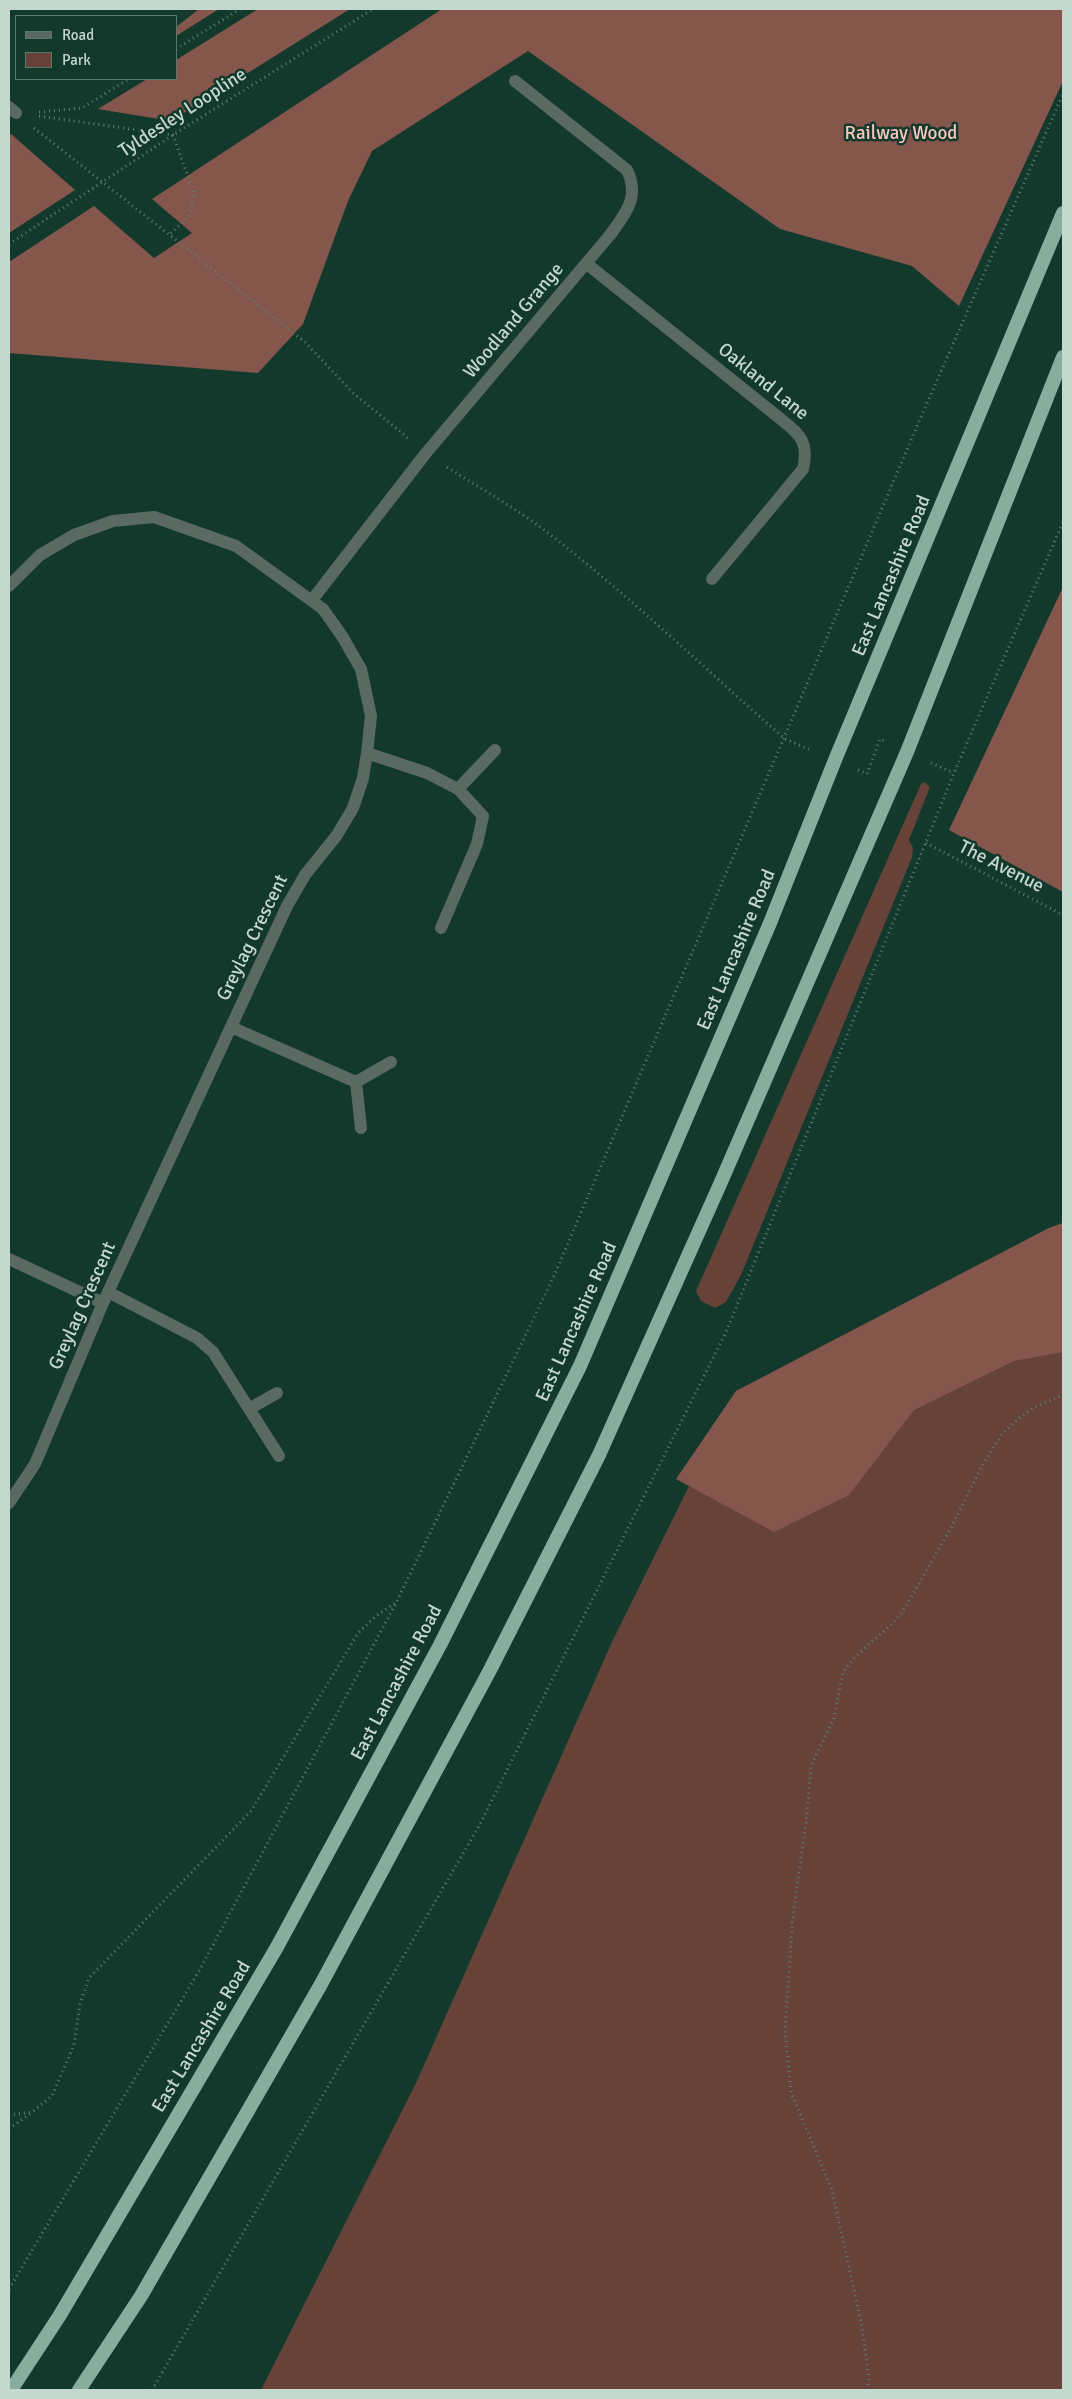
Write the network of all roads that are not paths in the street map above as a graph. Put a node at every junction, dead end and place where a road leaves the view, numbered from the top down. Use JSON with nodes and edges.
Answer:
{"nodes":[{"id":1,"x":515,"y":81,"type":"dead end"},
{"id":2,"x":1063,"y":213,"type":"edge"},
{"id":3,"x":587,"y":264,"type":"junction"},
{"id":4,"x":1063,"y":357,"type":"edge"},
{"id":5,"x":712,"y":579,"type":"dead end"},
{"id":6,"x":9,"y":586,"type":"edge"},
{"id":7,"x":312,"y":600,"type":"junction"},
{"id":8,"x":495,"y":750,"type":"dead end"},
{"id":9,"x":367,"y":753,"type":"junction"},
{"id":10,"x":458,"y":789,"type":"junction"},
{"id":11,"x":441,"y":928,"type":"dead end"},
{"id":12,"x":231,"y":1027,"type":"junction"},
{"id":13,"x":391,"y":1062,"type":"dead end"},
{"id":14,"x":356,"y":1082,"type":"junction"},
{"id":15,"x":361,"y":1128,"type":"dead end"},
{"id":16,"x":9,"y":1259,"type":"edge"},
{"id":17,"x":106,"y":1298,"type":"junction"},
{"id":18,"x":277,"y":1393,"type":"dead end"},
{"id":19,"x":249,"y":1410,"type":"junction"},
{"id":20,"x":279,"y":1456,"type":"dead end"},
{"id":21,"x":9,"y":1503,"type":"edge"},
{"id":22,"x":11,"y":2390,"type":"edge"},
{"id":23,"x":79,"y":2390,"type":"edge"}],
"edges":[{"from":1,"to":3,"type":"street","name":"Woodland Grange"},
{"from":2,"to":22,"type":"highway","name":"East Lancashire Road"},
{"from":3,"to":5,"type":"street","name":"Oakland Lane"},
{"from":3,"to":7,"type":"street","name":"Woodland Grange"},
{"from":4,"to":23,"type":"highway"},
{"from":6,"to":7,"type":"street","name":"Greylag Crescent"},
{"from":7,"to":9,"type":"street","name":"Greylag Crescent"},
{"from":8,"to":10,"type":"street"},
{"from":9,"to":10,"type":"street"},
{"from":9,"to":12,"type":"street","name":"Greylag Crescent"},
{"from":10,"to":11,"type":"street"},
{"from":12,"to":14,"type":"street"},
{"from":12,"to":17,"type":"street","name":"Greylag Crescent"},
{"from":13,"to":14,"type":"street"},
{"from":14,"to":15,"type":"street"},
{"from":16,"to":17,"type":"street"},
{"from":17,"to":19,"type":"street"},
{"from":17,"to":21,"type":"street","name":"Greylag Crescent"},
{"from":18,"to":19,"type":"street"},
{"from":19,"to":20,"type":"street"}]}
